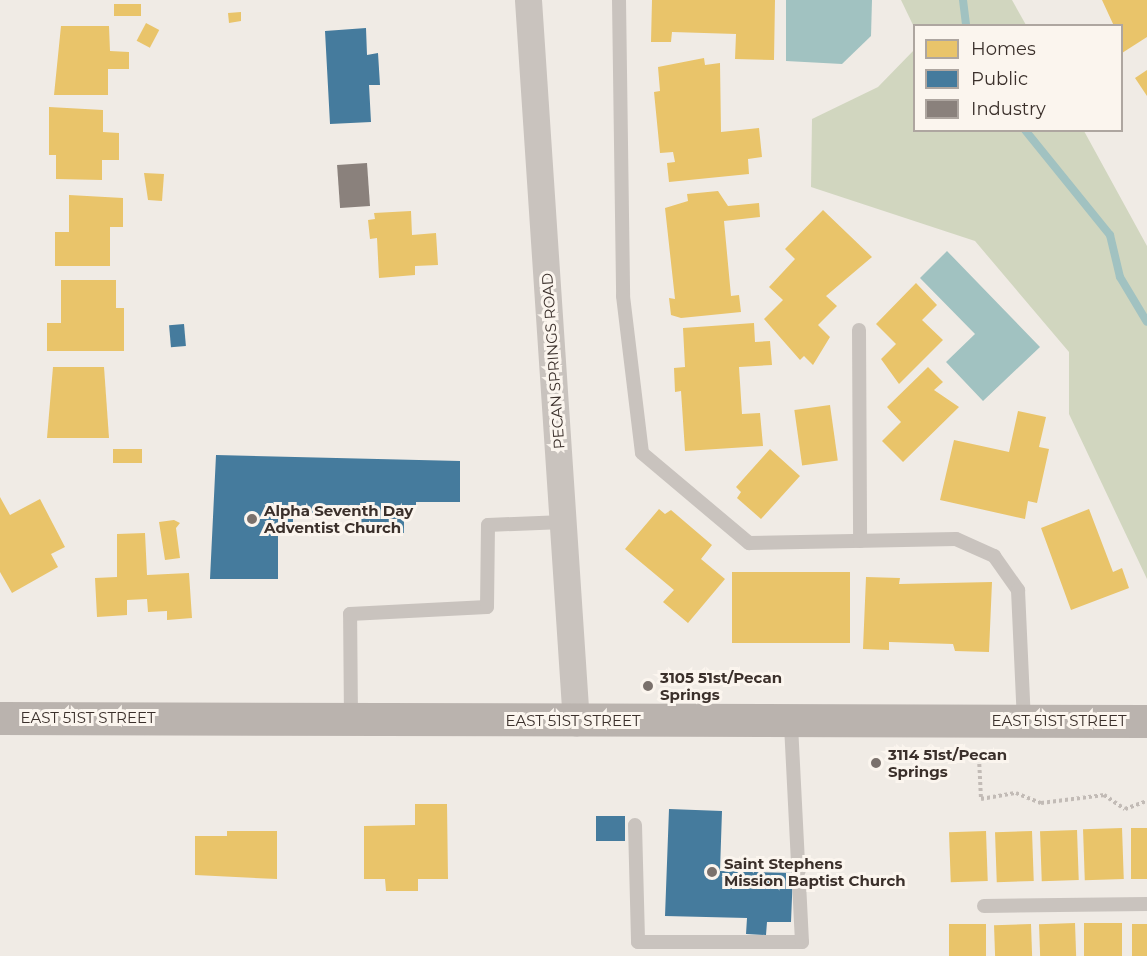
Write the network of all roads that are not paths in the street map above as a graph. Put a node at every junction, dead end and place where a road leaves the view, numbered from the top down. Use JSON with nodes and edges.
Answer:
{"nodes":[{"id":1,"x":528,"y":0,"type":"edge"},
{"id":2,"x":619,"y":0,"type":"edge"},
{"id":3,"x":859,"y":330,"type":"dead end"},
{"id":4,"x":564,"y":522,"type":"junction"},
{"id":5,"x":860,"y":541,"type":"junction"},
{"id":6,"x":0,"y":718,"type":"edge"},
{"id":7,"x":351,"y":719,"type":"junction"},
{"id":8,"x":1147,"y":721,"type":"edge"},
{"id":9,"x":576,"y":722,"type":"junction"},
{"id":10,"x":791,"y":722,"type":"junction"},
{"id":11,"x":1024,"y":722,"type":"junction"},
{"id":12,"x":635,"y":825,"type":"dead end"},
{"id":13,"x":1147,"y":904,"type":"edge"},
{"id":14,"x":984,"y":906,"type":"dead end"}],
"edges":[{"from":1,"to":4,"type":"street","name":"PECAN SPRINGS ROAD"},
{"from":2,"to":5,"type":"lane"},
{"from":3,"to":5,"type":"lane"},
{"from":4,"to":7,"type":"lane"},
{"from":4,"to":9,"type":"street","name":"PECAN SPRINGS ROAD"},
{"from":5,"to":11,"type":"lane"},
{"from":6,"to":7,"type":"main road","name":"EAST 51ST STREET"},
{"from":7,"to":9,"type":"main road","name":"EAST 51ST STREET"},
{"from":8,"to":11,"type":"main road","name":"EAST 51ST STREET"},
{"from":9,"to":10,"type":"main road","name":"EAST 51ST STREET"},
{"from":10,"to":11,"type":"main road","name":"EAST 51ST STREET"},
{"from":10,"to":12,"type":"lane"},
{"from":13,"to":14,"type":"lane"}]}
